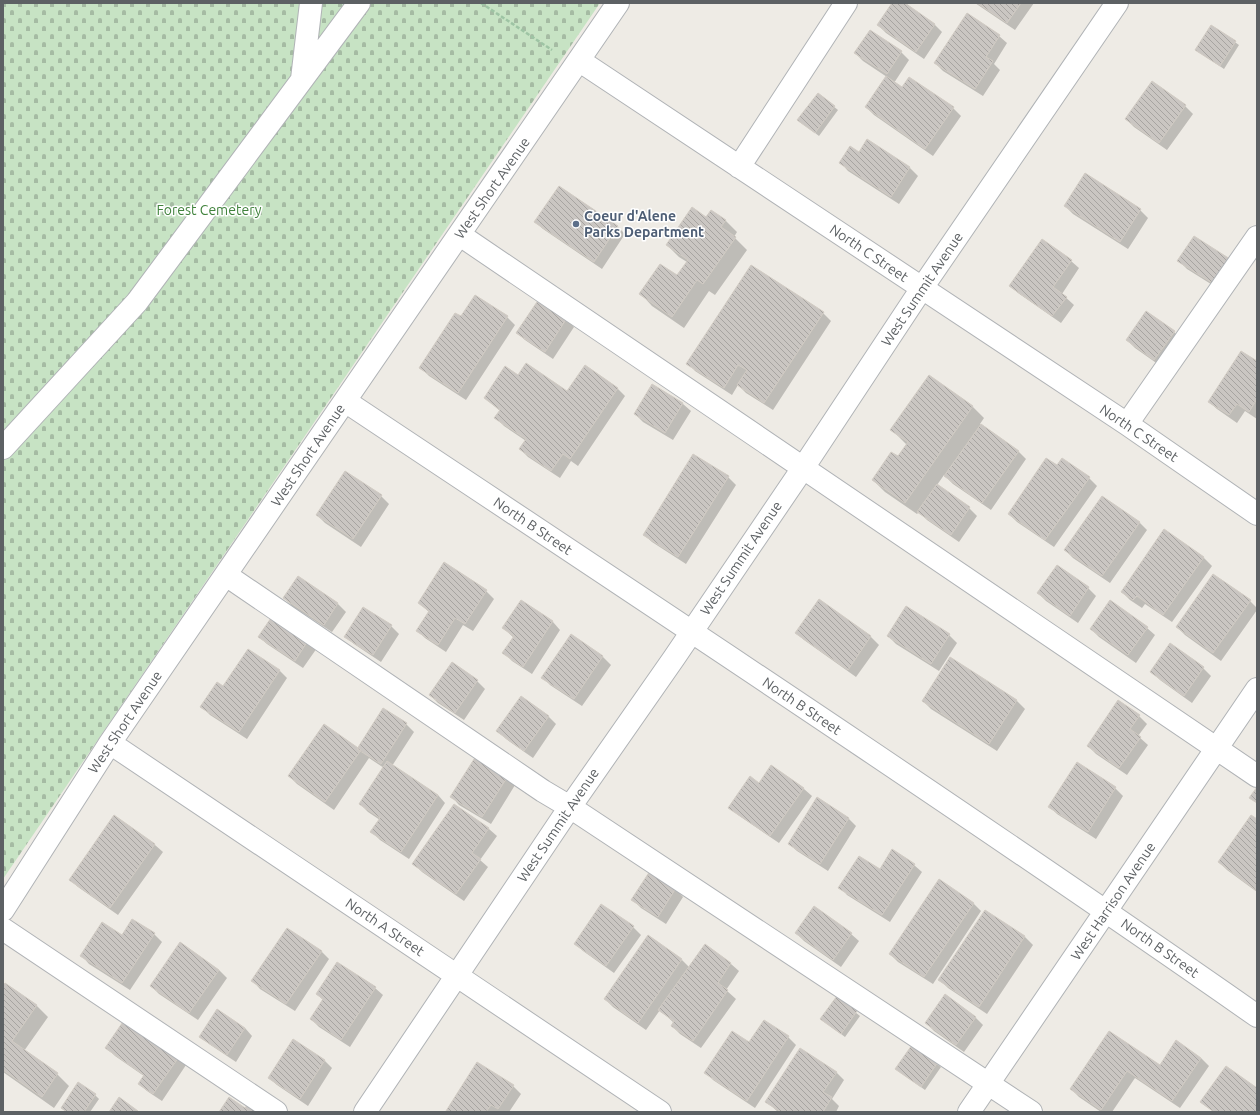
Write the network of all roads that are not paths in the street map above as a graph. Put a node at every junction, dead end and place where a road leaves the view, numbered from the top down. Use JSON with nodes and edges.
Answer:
{"nodes":[{"id":1,"x":311,"y":3,"type":"edge"},
{"id":2,"x":359,"y":3,"type":"edge"},
{"id":3,"x":618,"y":3,"type":"edge"},
{"id":4,"x":846,"y":3,"type":"edge"},
{"id":5,"x":1116,"y":3,"type":"edge"},
{"id":6,"x":580,"y":61,"type":"junction"},
{"id":7,"x":302,"y":80,"type":"junction"},
{"id":8,"x":739,"y":167,"type":"junction"},
{"id":9,"x":460,"y":235,"type":"junction"},
{"id":10,"x":1257,"y":237,"type":"edge"},
{"id":11,"x":922,"y":288,"type":"junction"},
{"id":12,"x":345,"y":401,"type":"junction"},
{"id":13,"x":1127,"y":424,"type":"junction"},
{"id":14,"x":3,"y":448,"type":"edge"},
{"id":15,"x":803,"y":468,"type":"junction"},
{"id":16,"x":1257,"y":514,"type":"edge"},
{"id":17,"x":226,"y":575,"type":"junction"},
{"id":18,"x":692,"y":632,"type":"junction"},
{"id":19,"x":1257,"y":689,"type":"edge"},
{"id":20,"x":110,"y":743,"type":"junction"},
{"id":21,"x":1217,"y":749,"type":"junction"},
{"id":22,"x":1257,"y":776,"type":"edge"},
{"id":23,"x":570,"y":807,"type":"junction"},
{"id":24,"x":3,"y":910,"type":"edge"},
{"id":25,"x":1106,"y":911,"type":"junction"},
{"id":26,"x":3,"y":929,"type":"edge"},
{"id":27,"x":457,"y":975,"type":"junction"},
{"id":28,"x":1257,"y":1016,"type":"edge"},
{"id":29,"x":988,"y":1084,"type":"junction"},
{"id":30,"x":276,"y":1112,"type":"edge"},
{"id":31,"x":365,"y":1112,"type":"edge"},
{"id":32,"x":660,"y":1112,"type":"edge"},
{"id":33,"x":969,"y":1112,"type":"edge"},
{"id":34,"x":1031,"y":1112,"type":"edge"}],
"edges":[{"from":1,"to":7,"type":"street"},
{"from":2,"to":7,"type":"street"},
{"from":3,"to":6,"type":"street","name":"West Short Avenue"},
{"from":4,"to":8,"type":"street"},
{"from":5,"to":11,"type":"street","name":"West Summit Avenue"},
{"from":6,"to":8,"type":"street","name":"North C Street"},
{"from":6,"to":9,"type":"street","name":"West Short Avenue"},
{"from":7,"to":14,"type":"street"},
{"from":8,"to":11,"type":"street","name":"North C Street"},
{"from":9,"to":12,"type":"street","name":"West Short Avenue"},
{"from":9,"to":15,"type":"street"},
{"from":10,"to":13,"type":"street"},
{"from":11,"to":13,"type":"street","name":"North C Street"},
{"from":11,"to":15,"type":"street","name":"West Summit Avenue"},
{"from":12,"to":17,"type":"street","name":"West Short Avenue"},
{"from":12,"to":18,"type":"street","name":"North B Street"},
{"from":13,"to":16,"type":"street","name":"North C Street"},
{"from":15,"to":18,"type":"street","name":"West Summit Avenue"},
{"from":15,"to":21,"type":"street"},
{"from":17,"to":20,"type":"street","name":"West Short Avenue"},
{"from":17,"to":23,"type":"street"},
{"from":18,"to":23,"type":"street","name":"West Summit Avenue"},
{"from":18,"to":25,"type":"street","name":"North B Street"},
{"from":19,"to":21,"type":"street","name":"West Harrison Avenue"},
{"from":20,"to":24,"type":"street","name":"West Short Avenue"},
{"from":20,"to":27,"type":"street","name":"North A Street"},
{"from":21,"to":22,"type":"street"},
{"from":21,"to":25,"type":"street","name":"West Harrison Avenue"},
{"from":23,"to":27,"type":"street","name":"West Summit Avenue"},
{"from":23,"to":29,"type":"street"},
{"from":25,"to":28,"type":"street","name":"North B Street"},
{"from":25,"to":29,"type":"street","name":"West Harrison Avenue"},
{"from":26,"to":30,"type":"street"},
{"from":27,"to":31,"type":"street","name":"West Summit Avenue"},
{"from":27,"to":32,"type":"street","name":"North A Street"},
{"from":29,"to":33,"type":"street","name":"West Harrison Avenue"},
{"from":29,"to":34,"type":"street"}]}
